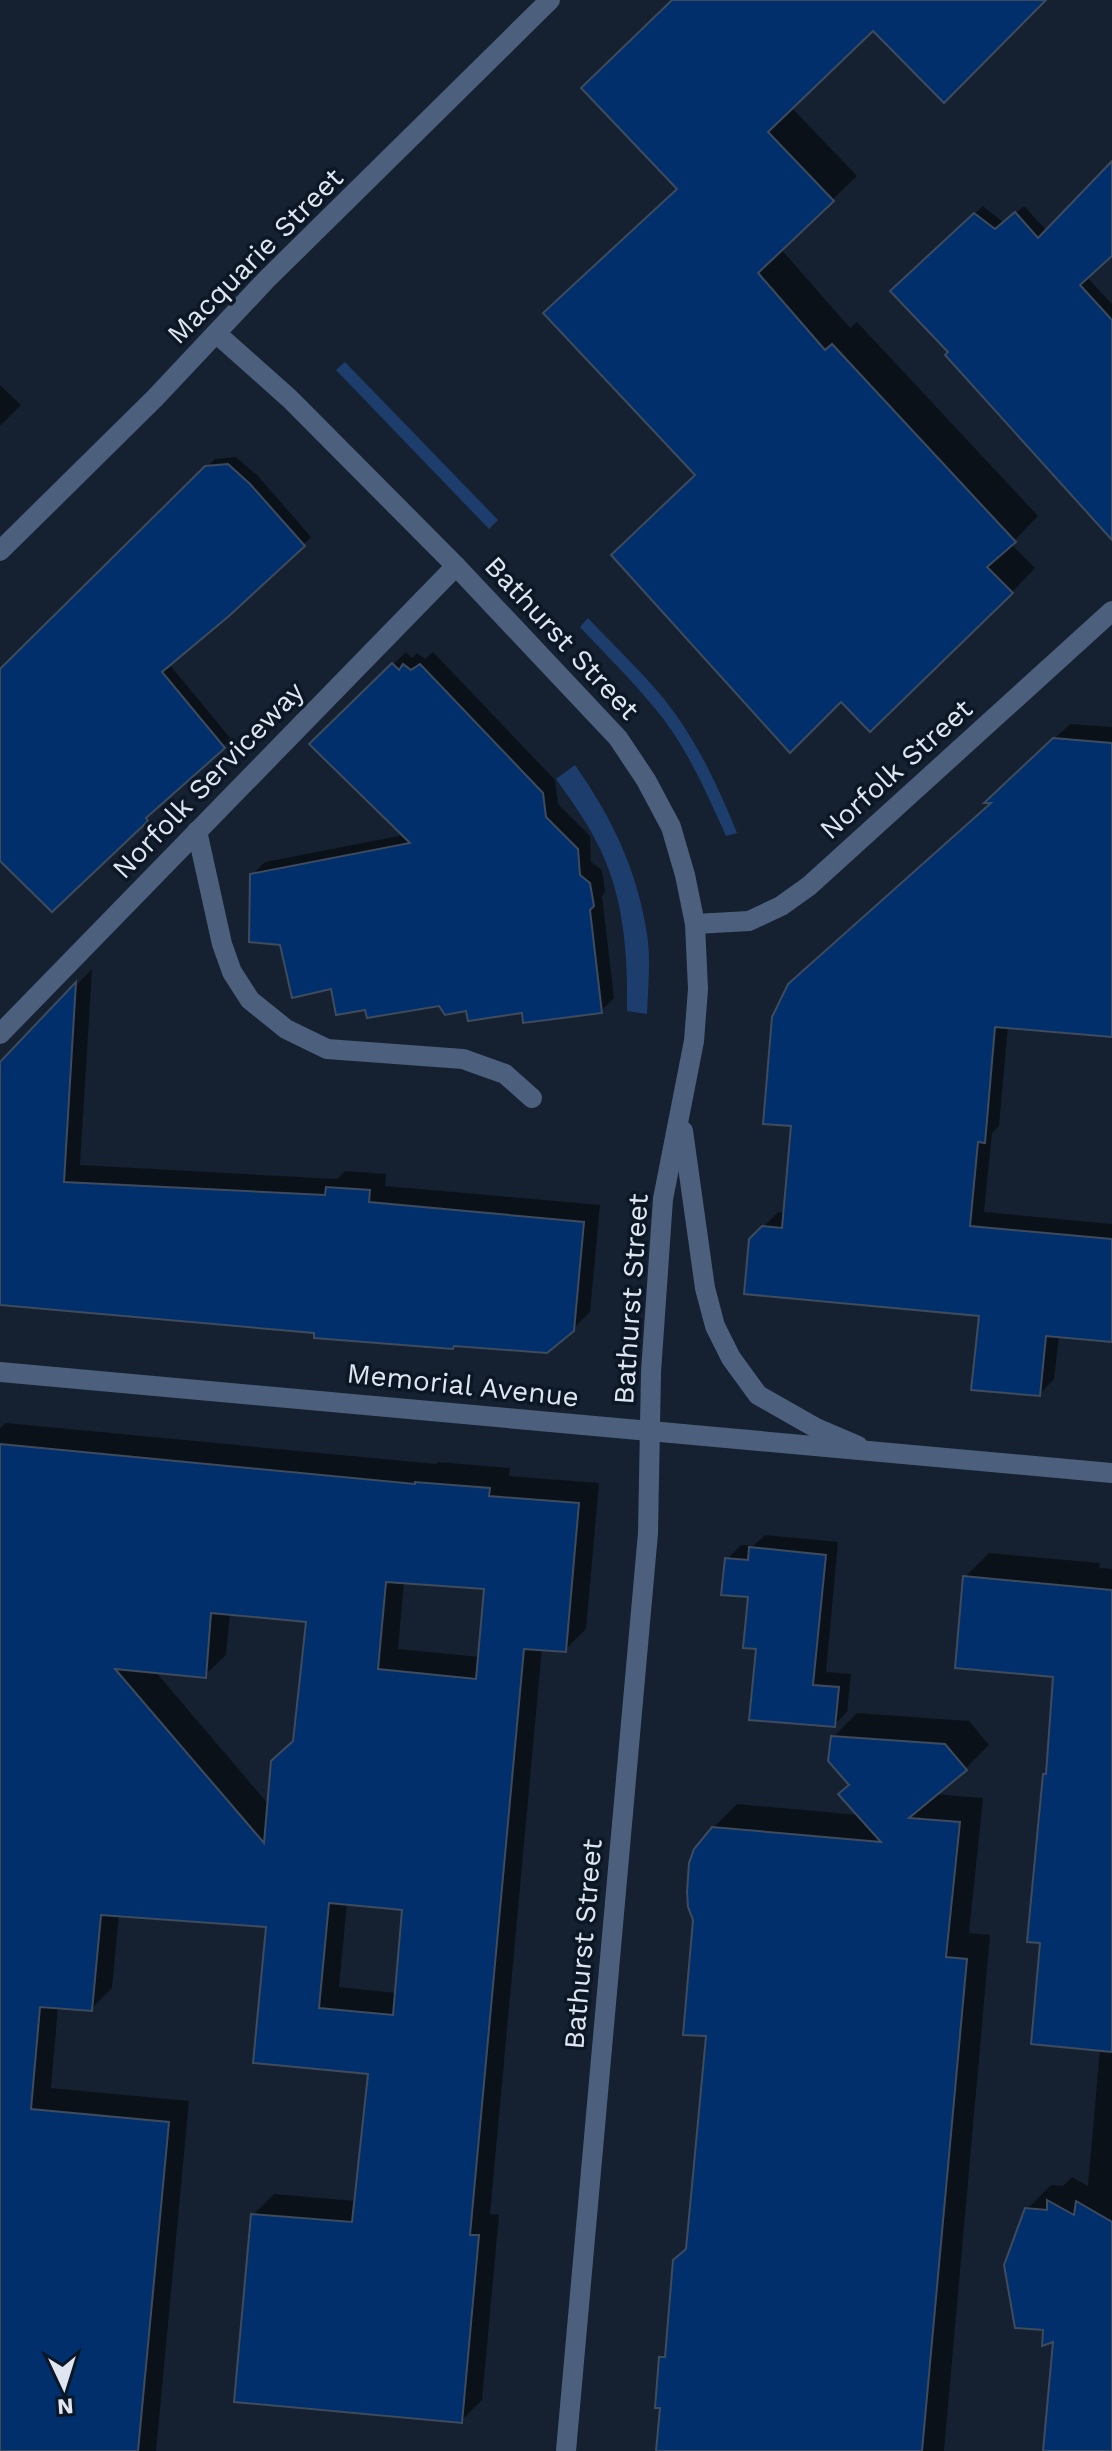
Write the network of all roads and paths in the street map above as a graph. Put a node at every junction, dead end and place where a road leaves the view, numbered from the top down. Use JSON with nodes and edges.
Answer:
{"nodes":[{"id":1,"x":550,"y":0,"type":"edge"},
{"id":2,"x":217,"y":334,"type":"junction"},
{"id":3,"x":0,"y":551,"type":"edge"},
{"id":4,"x":456,"y":566,"type":"junction"},
{"id":5,"x":1112,"y":611,"type":"edge"},
{"id":6,"x":197,"y":831,"type":"junction"},
{"id":7,"x":695,"y":924,"type":"junction"},
{"id":8,"x":0,"y":1034,"type":"edge"},
{"id":9,"x":532,"y":1098,"type":"dead end"},
{"id":10,"x":681,"y":1116,"type":"junction"},
{"id":11,"x":0,"y":1372,"type":"edge"},
{"id":12,"x":651,"y":1432,"type":"junction"},
{"id":13,"x":873,"y":1453,"type":"junction"},
{"id":14,"x":1112,"y":1473,"type":"edge"},
{"id":15,"x":566,"y":2451,"type":"edge"}],
"edges":[{"from":1,"to":2,"type":"street","name":"Macquarie Street"},
{"from":2,"to":3,"type":"street","name":"Macquarie Street"},
{"from":2,"to":4,"type":"street","name":"Bathurst Street"},
{"from":4,"to":6,"type":"street","name":"Norfolk Serviceway"},
{"from":4,"to":7,"type":"street","name":"Bathurst Street"},
{"from":5,"to":7,"type":"street","name":"Norfolk Street"},
{"from":6,"to":8,"type":"street","name":"Norfolk Serviceway"},
{"from":6,"to":9,"type":"street"},
{"from":7,"to":10,"type":"street","name":"Bathurst Street"},
{"from":10,"to":12,"type":"street","name":"Bathurst Street"},
{"from":10,"to":13,"type":"street"},
{"from":11,"to":12,"type":"street","name":"Memorial Avenue"},
{"from":12,"to":13,"type":"street","name":"Memorial Avenue"},
{"from":12,"to":15,"type":"street","name":"Bathurst Street"},
{"from":13,"to":14,"type":"street","name":"Memorial Avenue"}]}
